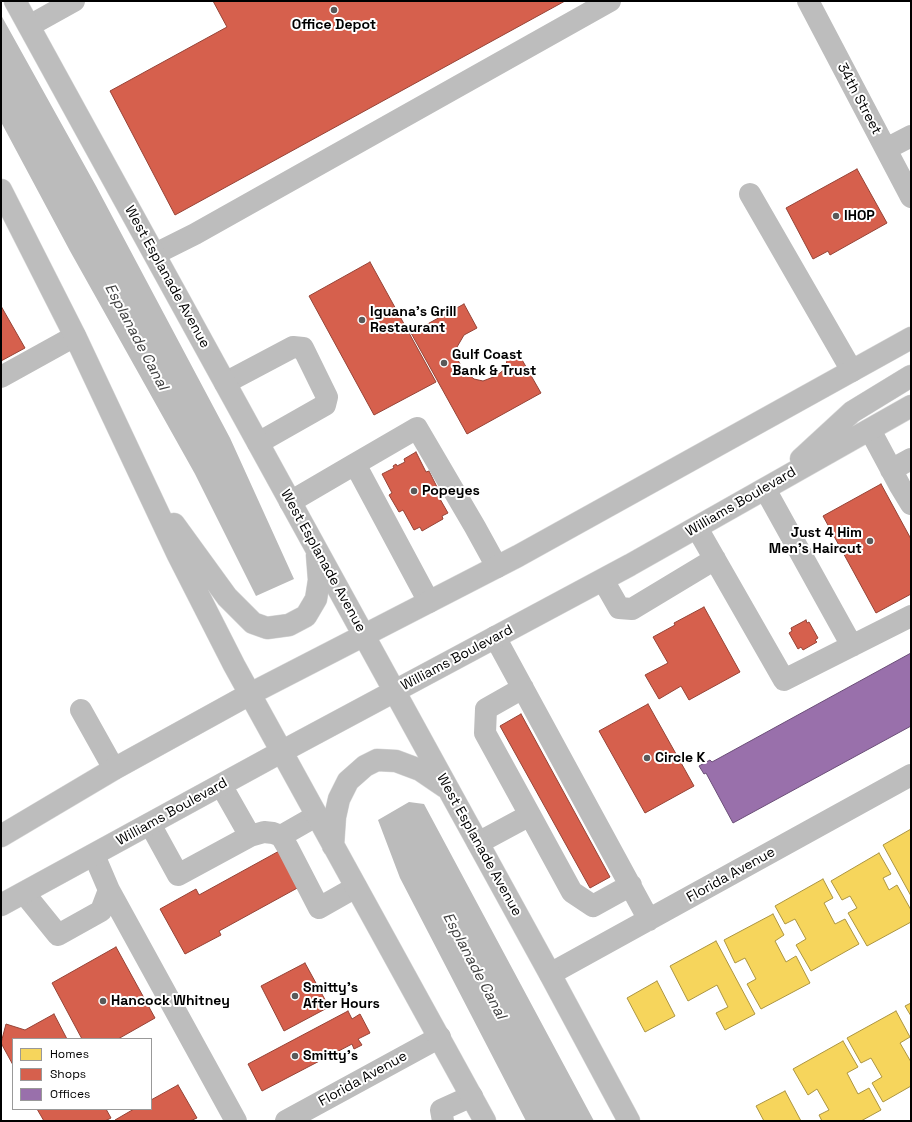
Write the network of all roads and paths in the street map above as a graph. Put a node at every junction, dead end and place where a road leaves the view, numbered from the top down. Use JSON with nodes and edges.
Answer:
{"nodes":[{"id":1,"x":15,"y":1,"type":"edge"},
{"id":2,"x":74,"y":1,"type":"edge"},
{"id":3,"x":610,"y":1,"type":"edge"},
{"id":4,"x":808,"y":1,"type":"edge"},
{"id":5,"x":29,"y":26,"type":"junction"},
{"id":6,"x":911,"y":136,"type":"edge"},
{"id":7,"x":886,"y":149,"type":"junction"},
{"id":8,"x":1,"y":190,"type":"edge"},
{"id":9,"x":750,"y":194,"type":"dead end"},
{"id":10,"x":911,"y":197,"type":"edge"},
{"id":11,"x":155,"y":254,"type":"junction"},
{"id":12,"x":76,"y":336,"type":"junction"},
{"id":13,"x":911,"y":338,"type":"edge"},
{"id":14,"x":852,"y":371,"type":"junction"},
{"id":15,"x":911,"y":376,"type":"edge"},
{"id":16,"x":1,"y":377,"type":"edge"},
{"id":17,"x":225,"y":383,"type":"junction"},
{"id":18,"x":911,"y":406,"type":"edge"},
{"id":19,"x":870,"y":430,"type":"junction"},
{"id":20,"x":258,"y":443,"type":"junction"},
{"id":21,"x":911,"y":459,"type":"edge"},
{"id":22,"x":355,"y":464,"type":"junction"},
{"id":23,"x":892,"y":470,"type":"junction"},
{"id":24,"x":143,"y":481,"type":"junction"},
{"id":25,"x":770,"y":486,"type":"junction"},
{"id":26,"x":290,"y":502,"type":"junction"},
{"id":27,"x":911,"y":504,"type":"edge"},
{"id":28,"x":697,"y":528,"type":"junction"},
{"id":29,"x":317,"y":551,"type":"junction"},
{"id":30,"x":715,"y":559,"type":"junction"},
{"id":31,"x":497,"y":567,"type":"junction"},
{"id":32,"x":603,"y":580,"type":"junction"},
{"id":33,"x":429,"y":602,"type":"junction"},
{"id":34,"x":911,"y":616,"type":"edge"},
{"id":35,"x":364,"y":635,"type":"junction"},
{"id":36,"x":495,"y":637,"type":"junction"},
{"id":37,"x":852,"y":646,"type":"junction"},
{"id":38,"x":523,"y":688,"type":"junction"},
{"id":39,"x":394,"y":691,"type":"junction"},
{"id":40,"x":250,"y":694,"type":"junction"},
{"id":41,"x":81,"y":710,"type":"dead end"},
{"id":42,"x":281,"y":752,"type":"junction"},
{"id":43,"x":114,"y":770,"type":"junction"},
{"id":44,"x":911,"y":775,"type":"edge"},
{"id":45,"x":221,"y":785,"type":"junction"},
{"id":46,"x":449,"y":790,"type":"junction"},
{"id":47,"x":316,"y":816,"type":"junction"},
{"id":48,"x":530,"y":816,"type":"junction"},
{"id":49,"x":150,"y":824,"type":"junction"},
{"id":50,"x":1,"y":836,"type":"edge"},
{"id":51,"x":250,"y":836,"type":"junction"},
{"id":52,"x":281,"y":836,"type":"junction"},
{"id":53,"x":478,"y":844,"type":"junction"},
{"id":54,"x":333,"y":846,"type":"junction"},
{"id":55,"x":94,"y":855,"type":"junction"},
{"id":56,"x":631,"y":885,"type":"junction"},
{"id":57,"x":356,"y":887,"type":"junction"},
{"id":58,"x":109,"y":890,"type":"junction"},
{"id":59,"x":24,"y":893,"type":"junction"},
{"id":60,"x":1,"y":905,"type":"edge"},
{"id":61,"x":649,"y":920,"type":"junction"},
{"id":62,"x":550,"y":974,"type":"junction"},
{"id":63,"x":440,"y":1037,"type":"junction"},
{"id":64,"x":472,"y":1096,"type":"junction"},
{"id":65,"x":236,"y":1121,"type":"edge"},
{"id":66,"x":286,"y":1121,"type":"edge"},
{"id":67,"x":443,"y":1121,"type":"edge"},
{"id":68,"x":485,"y":1121,"type":"edge"},
{"id":69,"x":629,"y":1121,"type":"edge"}],
"edges":[{"from":1,"to":5,"type":"main road","name":"West Esplanade Avenue"},
{"from":2,"to":5,"type":"main road"},
{"from":3,"to":11,"type":"main road"},
{"from":4,"to":7,"type":"main road","name":"34th Street"},
{"from":5,"to":11,"type":"main road","name":"West Esplanade Avenue"},
{"from":6,"to":7,"type":"main road"},
{"from":7,"to":10,"type":"main road","name":"34th Street"},
{"from":8,"to":12,"type":"main road"},
{"from":9,"to":14,"type":"main road"},
{"from":11,"to":17,"type":"main road","name":"West Esplanade Avenue"},
{"from":12,"to":16,"type":"main road"},
{"from":12,"to":24,"type":"main road"},
{"from":13,"to":14,"type":"main road"},
{"from":14,"to":31,"type":"main road"},
{"from":15,"to":25,"type":"main road"},
{"from":17,"to":20,"type":"main road","name":"West Esplanade Avenue"},
{"from":17,"to":20,"type":"main road"},
{"from":18,"to":19,"type":"main road","name":"Williams Boulevard"},
{"from":19,"to":23,"type":"main road"},
{"from":19,"to":25,"type":"main road","name":"Williams Boulevard"},
{"from":20,"to":26,"type":"main road","name":"West Esplanade Avenue"},
{"from":21,"to":23,"type":"main road"},
{"from":22,"to":26,"type":"main road"},
{"from":22,"to":31,"type":"main road"},
{"from":22,"to":33,"type":"main road"},
{"from":23,"to":27,"type":"main road"},
{"from":24,"to":29,"type":"main road"},
{"from":24,"to":40,"type":"main road"},
{"from":25,"to":28,"type":"main road","name":"Williams Boulevard"},
{"from":25,"to":37,"type":"main road"},
{"from":26,"to":29,"type":"main road","name":"West Esplanade Avenue"},
{"from":28,"to":30,"type":"main road"},
{"from":28,"to":32,"type":"main road","name":"Williams Boulevard"},
{"from":29,"to":35,"type":"main road","name":"West Esplanade Avenue"},
{"from":30,"to":32,"type":"main road"},
{"from":30,"to":37,"type":"main road"},
{"from":31,"to":33,"type":"main road"},
{"from":32,"to":36,"type":"main road","name":"Williams Boulevard"},
{"from":33,"to":35,"type":"main road"},
{"from":34,"to":37,"type":"main road"},
{"from":35,"to":39,"type":"main road","name":"West Esplanade Avenue"},
{"from":35,"to":40,"type":"main road"},
{"from":36,"to":38,"type":"main road"},
{"from":36,"to":39,"type":"main road","name":"Williams Boulevard"},
{"from":38,"to":48,"type":"main road"},
{"from":38,"to":56,"type":"main road"},
{"from":39,"to":42,"type":"main road","name":"Williams Boulevard"},
{"from":39,"to":46,"type":"main road","name":"West Esplanade Avenue"},
{"from":40,"to":42,"type":"main road"},
{"from":40,"to":43,"type":"main road"},
{"from":41,"to":43,"type":"main road"},
{"from":42,"to":45,"type":"main road","name":"Williams Boulevard"},
{"from":42,"to":47,"type":"main road"},
{"from":43,"to":50,"type":"main road"},
{"from":44,"to":61,"type":"main road","name":"Florida Avenue"},
{"from":45,"to":49,"type":"main road","name":"Williams Boulevard"},
{"from":45,"to":51,"type":"main road"},
{"from":46,"to":53,"type":"main road","name":"West Esplanade Avenue"},
{"from":46,"to":54,"type":"main road"},
{"from":47,"to":52,"type":"main road"},
{"from":47,"to":54,"type":"main road"},
{"from":48,"to":53,"type":"main road"},
{"from":48,"to":56,"type":"main road"},
{"from":49,"to":51,"type":"main road"},
{"from":49,"to":55,"type":"main road","name":"Williams Boulevard"},
{"from":51,"to":52,"type":"main road"},
{"from":52,"to":57,"type":"main road"},
{"from":53,"to":62,"type":"main road","name":"West Esplanade Avenue"},
{"from":54,"to":57,"type":"main road"},
{"from":55,"to":58,"type":"main road"},
{"from":55,"to":59,"type":"main road","name":"Williams Boulevard"},
{"from":56,"to":61,"type":"main road"},
{"from":57,"to":63,"type":"main road"},
{"from":58,"to":59,"type":"main road"},
{"from":58,"to":65,"type":"main road"},
{"from":59,"to":60,"type":"main road","name":"Williams Boulevard"},
{"from":61,"to":62,"type":"main road","name":"Florida Avenue"},
{"from":62,"to":69,"type":"main road","name":"West Esplanade Avenue"},
{"from":63,"to":64,"type":"main road"},
{"from":63,"to":66,"type":"main road","name":"Florida Avenue"},
{"from":64,"to":67,"type":"main road"},
{"from":64,"to":68,"type":"main road"}]}
